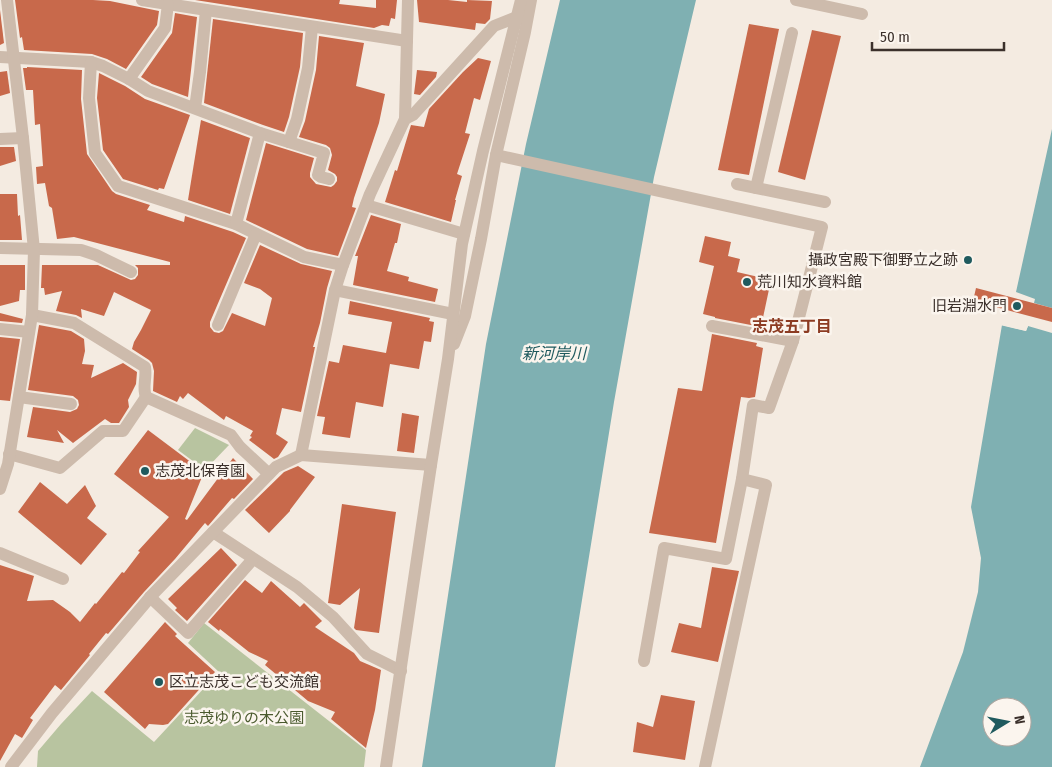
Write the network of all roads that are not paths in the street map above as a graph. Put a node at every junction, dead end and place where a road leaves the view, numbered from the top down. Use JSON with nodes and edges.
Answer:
{"nodes":[{"id":1,"x":7,"y":0,"type":"edge"},
{"id":2,"x":142,"y":0,"type":"edge"},
{"id":3,"x":408,"y":0,"type":"edge"},
{"id":4,"x":522,"y":0,"type":"edge"},
{"id":5,"x":531,"y":0,"type":"edge"},
{"id":6,"x":796,"y":0,"type":"edge"},
{"id":7,"x":160,"y":2,"type":"edge"},
{"id":8,"x":832,"y":4,"type":"edge"},
{"id":9,"x":206,"y":10,"type":"junction"},
{"id":10,"x":862,"y":14,"type":"dead end"},
{"id":11,"x":517,"y":17,"type":"junction"},
{"id":12,"x":312,"y":27,"type":"junction"},
{"id":13,"x":792,"y":33,"type":"dead end"},
{"id":14,"x":407,"y":41,"type":"junction"},
{"id":15,"x":0,"y":57,"type":"edge"},
{"id":16,"x":14,"y":58,"type":"junction"},
{"id":17,"x":90,"y":62,"type":"junction"},
{"id":18,"x":130,"y":79,"type":"junction"},
{"id":19,"x":194,"y":108,"type":"junction"},
{"id":20,"x":404,"y":119,"type":"junction"},
{"id":21,"x":260,"y":133,"type":"junction"},
{"id":22,"x":23,"y":138,"type":"junction"},
{"id":23,"x":0,"y":139,"type":"edge"},
{"id":24,"x":289,"y":142,"type":"junction"},
{"id":25,"x":496,"y":155,"type":"junction"},
{"id":26,"x":328,"y":179,"type":"dead end"},
{"id":27,"x":747,"y":186,"type":"junction"},
{"id":28,"x":825,"y":202,"type":"dead end"},
{"id":29,"x":366,"y":205,"type":"junction"},
{"id":30,"x":742,"y":209,"type":"junction"},
{"id":31,"x":236,"y":224,"type":"junction"},
{"id":32,"x":256,"y":234,"type":"junction"},
{"id":33,"x":464,"y":234,"type":"junction"},
{"id":34,"x":0,"y":248,"type":"edge"},
{"id":35,"x":34,"y":250,"type":"junction"},
{"id":36,"x":343,"y":265,"type":"junction"},
{"id":37,"x":131,"y":272,"type":"dead end"},
{"id":38,"x":335,"y":290,"type":"junction"},
{"id":39,"x":453,"y":314,"type":"junction"},
{"id":40,"x":32,"y":316,"type":"junction"},
{"id":41,"x":218,"y":325,"type":"dead end"},
{"id":42,"x":712,"y":326,"type":"dead end"},
{"id":43,"x":0,"y":329,"type":"edge"},
{"id":44,"x":29,"y":332,"type":"junction"},
{"id":45,"x":793,"y":341,"type":"junction"},
{"id":46,"x":448,"y":359,"type":"junction"},
{"id":47,"x":19,"y":397,"type":"junction"},
{"id":48,"x":146,"y":397,"type":"junction"},
{"id":49,"x":71,"y":404,"type":"dead end"},
{"id":50,"x":301,"y":455,"type":"junction"},
{"id":51,"x":6,"y":459,"type":"edge"},
{"id":52,"x":431,"y":465,"type":"junction"},
{"id":53,"x":269,"y":474,"type":"junction"},
{"id":54,"x":742,"y":479,"type":"junction"},
{"id":55,"x":0,"y":489,"type":"edge"},
{"id":56,"x":213,"y":532,"type":"junction"},
{"id":57,"x":0,"y":554,"type":"edge"},
{"id":58,"x":254,"y":559,"type":"junction"},
{"id":59,"x":63,"y":579,"type":"dead end"},
{"id":60,"x":150,"y":597,"type":"junction"},
{"id":61,"x":644,"y":660,"type":"dead end"},
{"id":62,"x":400,"y":671,"type":"junction"},
{"id":63,"x":11,"y":767,"type":"edge"},
{"id":64,"x":386,"y":767,"type":"edge"},
{"id":65,"x":705,"y":767,"type":"edge"}],
"edges":[{"from":1,"to":16,"type":"street"},
{"from":2,"to":7,"type":"street"},
{"from":3,"to":14,"type":"street"},
{"from":4,"to":11,"type":"street"},
{"from":5,"to":25,"type":"street"},
{"from":6,"to":8,"type":"street"},
{"from":7,"to":9,"type":"street"},
{"from":7,"to":18,"type":"street"},
{"from":8,"to":10,"type":"street"},
{"from":9,"to":12,"type":"street"},
{"from":9,"to":19,"type":"street"},
{"from":11,"to":20,"type":"street"},
{"from":11,"to":33,"type":"street"},
{"from":12,"to":14,"type":"street"},
{"from":12,"to":24,"type":"street"},
{"from":13,"to":27,"type":"street"},
{"from":14,"to":20,"type":"street"},
{"from":15,"to":16,"type":"street"},
{"from":16,"to":17,"type":"street"},
{"from":16,"to":22,"type":"street"},
{"from":17,"to":18,"type":"street"},
{"from":17,"to":31,"type":"street"},
{"from":18,"to":19,"type":"street"},
{"from":19,"to":21,"type":"street"},
{"from":20,"to":29,"type":"street"},
{"from":21,"to":24,"type":"street"},
{"from":21,"to":31,"type":"street"},
{"from":22,"to":23,"type":"street"},
{"from":22,"to":35,"type":"street"},
{"from":24,"to":26,"type":"street"},
{"from":25,"to":30,"type":"street"},
{"from":25,"to":46,"type":"street"},
{"from":27,"to":28,"type":"street"},
{"from":27,"to":30,"type":"street"},
{"from":29,"to":33,"type":"street"},
{"from":29,"to":36,"type":"street"},
{"from":30,"to":45,"type":"street"},
{"from":31,"to":32,"type":"street"},
{"from":32,"to":36,"type":"street"},
{"from":32,"to":41,"type":"street"},
{"from":33,"to":39,"type":"street"},
{"from":34,"to":35,"type":"street"},
{"from":35,"to":37,"type":"street"},
{"from":35,"to":40,"type":"street"},
{"from":36,"to":38,"type":"street"},
{"from":38,"to":39,"type":"street"},
{"from":38,"to":50,"type":"street"},
{"from":39,"to":46,"type":"street"},
{"from":40,"to":44,"type":"street"},
{"from":40,"to":48,"type":"street"},
{"from":42,"to":45,"type":"street"},
{"from":43,"to":44,"type":"street"},
{"from":44,"to":47,"type":"street"},
{"from":45,"to":54,"type":"street"},
{"from":46,"to":52,"type":"street"},
{"from":47,"to":49,"type":"street"},
{"from":47,"to":51,"type":"street"},
{"from":48,"to":51,"type":"street"},
{"from":48,"to":53,"type":"street"},
{"from":50,"to":52,"type":"street"},
{"from":50,"to":53,"type":"street"},
{"from":51,"to":55,"type":"street"},
{"from":52,"to":62,"type":"street"},
{"from":53,"to":56,"type":"street"},
{"from":54,"to":61,"type":"street"},
{"from":54,"to":65,"type":"street"},
{"from":56,"to":58,"type":"street"},
{"from":56,"to":60,"type":"street"},
{"from":57,"to":59,"type":"street"},
{"from":58,"to":60,"type":"street"},
{"from":58,"to":62,"type":"street"},
{"from":60,"to":63,"type":"street"},
{"from":62,"to":64,"type":"street"}]}
